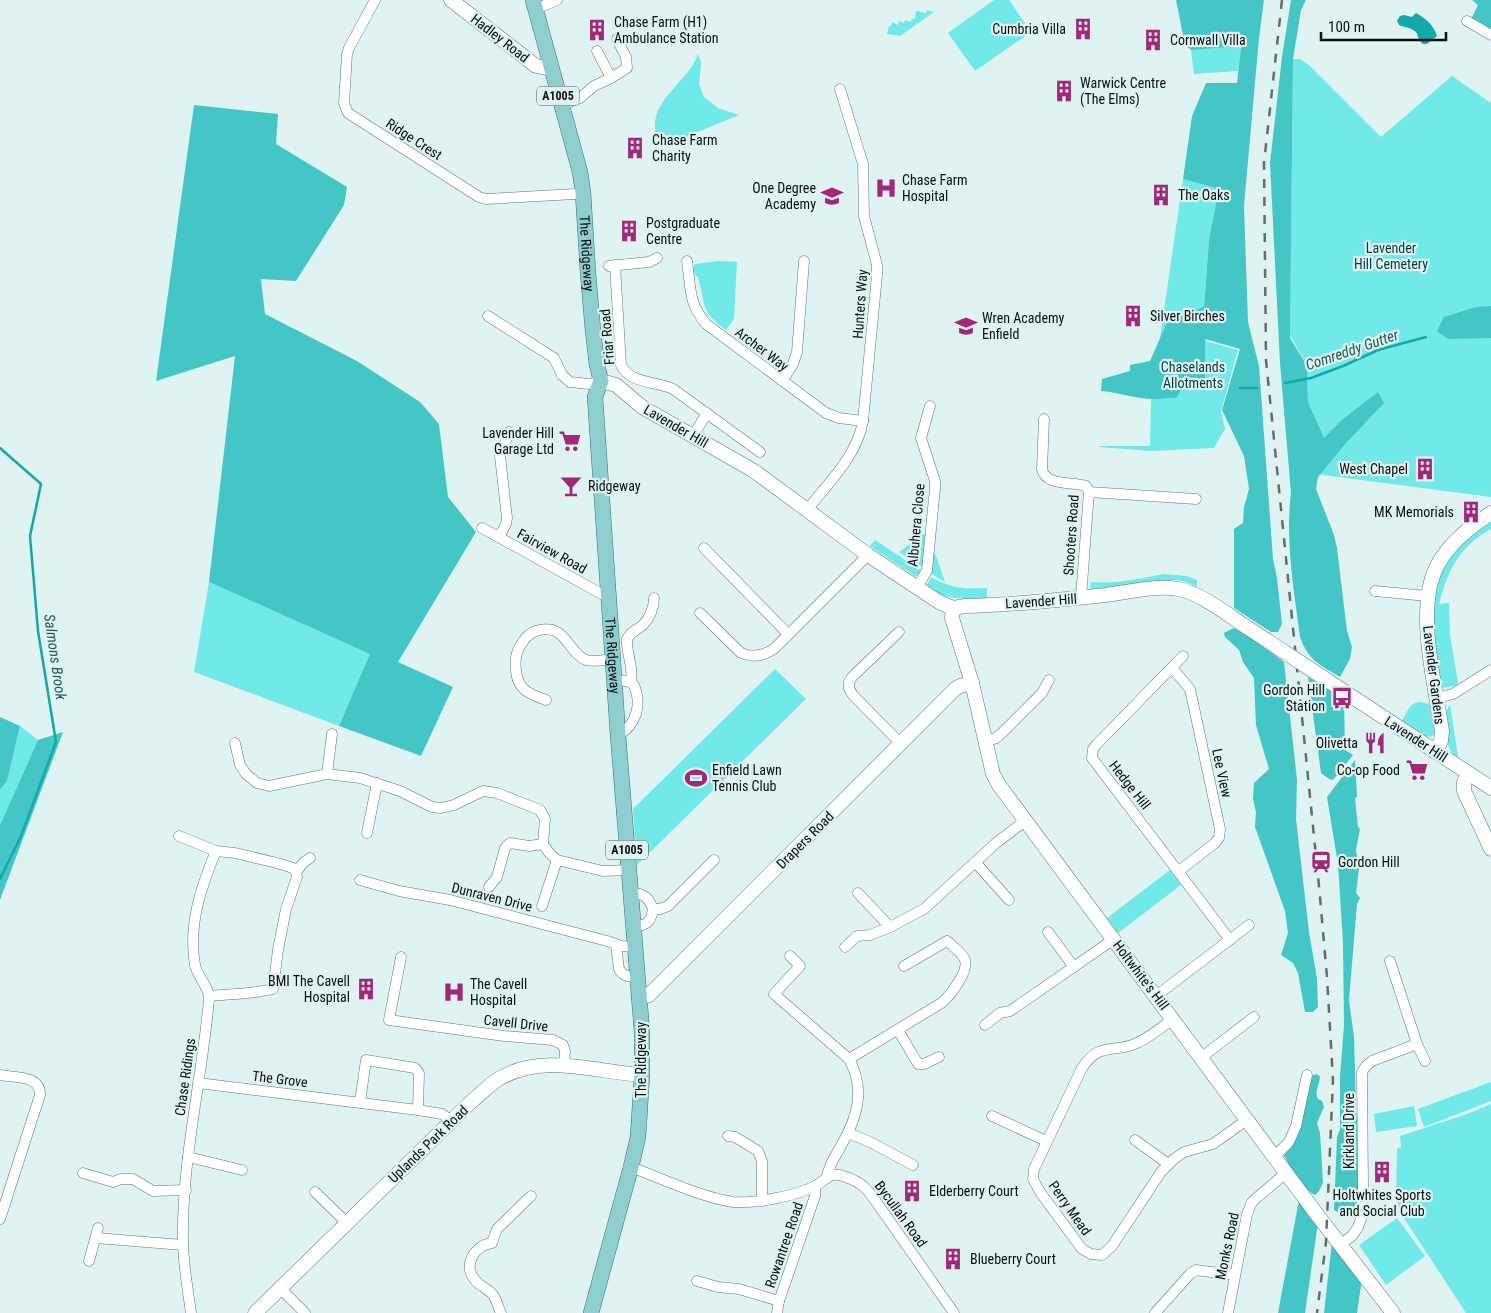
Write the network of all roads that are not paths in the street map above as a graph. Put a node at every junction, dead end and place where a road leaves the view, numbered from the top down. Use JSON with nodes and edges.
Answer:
{"nodes":[{"id":1,"x":375,"y":0,"type":"edge"},
{"id":2,"x":451,"y":0,"type":"edge"},
{"id":3,"x":557,"y":0,"type":"edge"},
{"id":4,"x":534,"y":4,"type":"edge"},
{"id":5,"x":1467,"y":21,"type":"dead end"},
{"id":6,"x":1491,"y":35,"type":"edge"},
{"id":7,"x":617,"y":39,"type":"dead end"},
{"id":8,"x":597,"y":52,"type":"dead end"},
{"id":9,"x":551,"y":70,"type":"junction"},
{"id":10,"x":612,"y":78,"type":"junction"},
{"id":11,"x":840,"y":89,"type":"dead end"},
{"id":12,"x":560,"y":105,"type":"junction"},
{"id":13,"x":583,"y":192,"type":"junction"},
{"id":14,"x":657,"y":258,"type":"dead end"},
{"id":15,"x":687,"y":261,"type":"dead end"},
{"id":16,"x":804,"y":261,"type":"dead end"},
{"id":17,"x":488,"y":316,"type":"dead end"},
{"id":18,"x":782,"y":380,"type":"junction"},
{"id":19,"x":601,"y":381,"type":"junction"},
{"id":20,"x":930,"y":406,"type":"dead end"},
{"id":21,"x":707,"y":413,"type":"junction"},
{"id":22,"x":1044,"y":420,"type":"dead end"},
{"id":23,"x":863,"y":421,"type":"junction"},
{"id":24,"x":509,"y":432,"type":"dead end"},
{"id":25,"x":694,"y":436,"type":"junction"},
{"id":26,"x":760,"y":452,"type":"dead end"},
{"id":27,"x":1089,"y":492,"type":"junction"},
{"id":28,"x":1196,"y":499,"type":"dead end"},
{"id":29,"x":808,"y":510,"type":"junction"},
{"id":30,"x":1491,"y":513,"type":"edge"},
{"id":31,"x":482,"y":528,"type":"dead end"},
{"id":32,"x":499,"y":538,"type":"junction"},
{"id":33,"x":704,"y":548,"type":"dead end"},
{"id":34,"x":868,"y":555,"type":"junction"},
{"id":35,"x":917,"y":588,"type":"junction"},
{"id":36,"x":1375,"y":592,"type":"dead end"},
{"id":37,"x":1427,"y":596,"type":"junction"},
{"id":38,"x":609,"y":598,"type":"junction"},
{"id":39,"x":654,"y":598,"type":"dead end"},
{"id":40,"x":1081,"y":598,"type":"junction"},
{"id":41,"x":953,"y":608,"type":"junction"},
{"id":42,"x":700,"y":613,"type":"dead end"},
{"id":43,"x":900,"y":632,"type":"dead end"},
{"id":44,"x":788,"y":634,"type":"junction"},
{"id":45,"x":1183,"y":656,"type":"dead end"},
{"id":46,"x":613,"y":659,"type":"junction"},
{"id":47,"x":1172,"y":668,"type":"junction"},
{"id":48,"x":1491,"y":670,"type":"edge"},
{"id":49,"x":1049,"y":680,"type":"dead end"},
{"id":50,"x":615,"y":682,"type":"junction"},
{"id":51,"x":631,"y":682,"type":"junction"},
{"id":52,"x":972,"y":683,"type":"junction"},
{"id":53,"x":1437,"y":698,"type":"junction"},
{"id":54,"x":546,"y":700,"type":"dead end"},
{"id":55,"x":332,"y":734,"type":"dead end"},
{"id":56,"x":618,"y":734,"type":"junction"},
{"id":57,"x":985,"y":742,"type":"junction"},
{"id":58,"x":235,"y":744,"type":"dead end"},
{"id":59,"x":901,"y":744,"type":"junction"},
{"id":60,"x":1435,"y":752,"type":"junction"},
{"id":61,"x":327,"y":774,"type":"junction"},
{"id":62,"x":1469,"y":774,"type":"junction"},
{"id":63,"x":377,"y":784,"type":"junction"},
{"id":64,"x":1491,"y":788,"type":"edge"},
{"id":65,"x":1025,"y":822,"type":"junction"},
{"id":66,"x":367,"y":833,"type":"dead end"},
{"id":67,"x":179,"y":836,"type":"dead end"},
{"id":68,"x":543,"y":844,"type":"junction"},
{"id":69,"x":1491,"y":849,"type":"edge"},
{"id":70,"x":216,"y":851,"type":"junction"},
{"id":71,"x":310,"y":858,"type":"dead end"},
{"id":72,"x":556,"y":860,"type":"junction"},
{"id":73,"x":714,"y":860,"type":"dead end"},
{"id":74,"x":975,"y":862,"type":"junction"},
{"id":75,"x":629,"y":870,"type":"junction"},
{"id":76,"x":1179,"y":871,"type":"junction"},
{"id":77,"x":296,"y":872,"type":"junction"},
{"id":78,"x":360,"y":880,"type":"dead end"},
{"id":79,"x":489,"y":887,"type":"dead end"},
{"id":80,"x":631,"y":893,"type":"junction"},
{"id":81,"x":858,"y":893,"type":"dead end"},
{"id":82,"x":1010,"y":900,"type":"dead end"},
{"id":83,"x":542,"y":906,"type":"dead end"},
{"id":84,"x":654,"y":910,"type":"junction"},
{"id":85,"x":1249,"y":925,"type":"dead end"},
{"id":86,"x":634,"y":927,"type":"junction"},
{"id":87,"x":890,"y":927,"type":"junction"},
{"id":88,"x":1048,"y":932,"type":"dead end"},
{"id":89,"x":1114,"y":940,"type":"junction"},
{"id":90,"x":1230,"y":940,"type":"junction"},
{"id":91,"x":616,"y":945,"type":"junction"},
{"id":92,"x":635,"y":947,"type":"junction"},
{"id":93,"x":845,"y":948,"type":"dead end"},
{"id":94,"x":790,"y":956,"type":"dead end"},
{"id":95,"x":400,"y":957,"type":"dead end"},
{"id":96,"x":1390,"y":960,"type":"dead end"},
{"id":97,"x":904,"y":966,"type":"dead end"},
{"id":98,"x":1074,"y":968,"type":"junction"},
{"id":99,"x":638,"y":976,"type":"junction"},
{"id":100,"x":210,"y":996,"type":"junction"},
{"id":101,"x":1156,"y":996,"type":"junction"},
{"id":102,"x":639,"y":998,"type":"junction"},
{"id":103,"x":1254,"y":1017,"type":"dead end"},
{"id":104,"x":1173,"y":1019,"type":"junction"},
{"id":105,"x":985,"y":1025,"type":"dead end"},
{"id":106,"x":898,"y":1030,"type":"junction"},
{"id":107,"x":1417,"y":1044,"type":"junction"},
{"id":108,"x":939,"y":1057,"type":"dead end"},
{"id":109,"x":1202,"y":1057,"type":"junction"},
{"id":110,"x":849,"y":1059,"type":"junction"},
{"id":111,"x":1425,"y":1061,"type":"dead end"},
{"id":112,"x":564,"y":1065,"type":"junction"},
{"id":113,"x":642,"y":1075,"type":"junction"},
{"id":114,"x":1307,"y":1075,"type":"dead end"},
{"id":115,"x":0,"y":1076,"type":"edge"},
{"id":116,"x":198,"y":1083,"type":"junction"},
{"id":117,"x":360,"y":1102,"type":"junction"},
{"id":118,"x":418,"y":1110,"type":"junction"},
{"id":119,"x":992,"y":1116,"type":"dead end"},
{"id":120,"x":1248,"y":1118,"type":"junction"},
{"id":121,"x":452,"y":1121,"type":"junction"},
{"id":122,"x":848,"y":1134,"type":"junction"},
{"id":123,"x":728,"y":1136,"type":"dead end"},
{"id":124,"x":1135,"y":1140,"type":"dead end"},
{"id":125,"x":1046,"y":1141,"type":"junction"},
{"id":126,"x":1275,"y":1156,"type":"junction"},
{"id":127,"x":188,"y":1157,"type":"junction"},
{"id":128,"x":1168,"y":1164,"type":"junction"},
{"id":129,"x":913,"y":1165,"type":"dead end"},
{"id":130,"x":631,"y":1167,"type":"junction"},
{"id":131,"x":242,"y":1170,"type":"dead end"},
{"id":132,"x":1287,"y":1172,"type":"junction"},
{"id":133,"x":83,"y":1173,"type":"dead end"},
{"id":134,"x":827,"y":1178,"type":"junction"},
{"id":135,"x":815,"y":1186,"type":"junction"},
{"id":136,"x":186,"y":1190,"type":"junction"},
{"id":137,"x":316,"y":1192,"type":"dead end"},
{"id":138,"x":531,"y":1196,"type":"dead end"},
{"id":139,"x":762,"y":1201,"type":"junction"},
{"id":140,"x":0,"y":1219,"type":"edge"},
{"id":141,"x":346,"y":1223,"type":"junction"},
{"id":142,"x":1341,"y":1244,"type":"junction"},
{"id":143,"x":183,"y":1245,"type":"junction"},
{"id":144,"x":89,"y":1261,"type":"dead end"},
{"id":145,"x":1235,"y":1275,"type":"junction"},
{"id":146,"x":697,"y":1281,"type":"dead end"},
{"id":147,"x":281,"y":1288,"type":"junction"},
{"id":148,"x":779,"y":1301,"type":"junction"},
{"id":149,"x":191,"y":1313,"type":"edge"},
{"id":150,"x":255,"y":1313,"type":"edge"},
{"id":151,"x":305,"y":1313,"type":"edge"},
{"id":152,"x":500,"y":1313,"type":"edge"},
{"id":153,"x":591,"y":1313,"type":"edge"},
{"id":154,"x":777,"y":1313,"type":"edge"},
{"id":155,"x":954,"y":1313,"type":"edge"},
{"id":156,"x":1155,"y":1313,"type":"edge"},
{"id":157,"x":1228,"y":1313,"type":"edge"},
{"id":158,"x":1393,"y":1313,"type":"edge"}],
"edges":[{"from":1,"to":13,"type":"street","name":"Ridge Crest"},
{"from":2,"to":9,"type":"street","name":"Hadley Road"},
{"from":3,"to":4,"type":"street"},
{"from":4,"to":9,"type":"main road","name":"The Ridgeway","number":"A1005"},
{"from":5,"to":6,"type":"street"},
{"from":7,"to":10,"type":"street"},
{"from":8,"to":10,"type":"street"},
{"from":9,"to":12,"type":"main road","name":"The Ridgeway","number":"A1005"},
{"from":10,"to":12,"type":"street"},
{"from":11,"to":23,"type":"street","name":"Hunters Way"},
{"from":12,"to":13,"type":"main road","name":"The Ridgeway","number":"A1005"},
{"from":13,"to":19,"type":"main road","name":"The Ridgeway","number":"A1005"},
{"from":14,"to":21,"type":"street","name":"Friar Road"},
{"from":15,"to":18,"type":"street","name":"Archer Way"},
{"from":16,"to":18,"type":"street"},
{"from":17,"to":19,"type":"street"},
{"from":18,"to":23,"type":"street","name":"Archer Way"},
{"from":19,"to":25,"type":"street","name":"Lavender Hill"},
{"from":19,"to":38,"type":"main road","name":"The Ridgeway","number":"A1005"},
{"from":20,"to":35,"type":"street","name":"Albuhera Close"},
{"from":21,"to":25,"type":"street"},
{"from":21,"to":26,"type":"street","name":"Friar Road"},
{"from":22,"to":27,"type":"street","name":"Shooters Road"},
{"from":23,"to":29,"type":"street","name":"Hunters Way"},
{"from":24,"to":32,"type":"street"},
{"from":25,"to":29,"type":"street","name":"Lavender Hill"},
{"from":27,"to":28,"type":"street"},
{"from":27,"to":40,"type":"street","name":"Shooters Road"},
{"from":29,"to":34,"type":"street","name":"Lavender Hill"},
{"from":30,"to":37,"type":"street","name":"Lavender Gardens"},
{"from":31,"to":32,"type":"street","name":"Fairview Road"},
{"from":32,"to":38,"type":"street","name":"Fairview Road"},
{"from":33,"to":44,"type":"street"},
{"from":34,"to":35,"type":"street","name":"Lavender Hill"},
{"from":34,"to":44,"type":"street"},
{"from":35,"to":41,"type":"street","name":"Lavender Hill"},
{"from":36,"to":37,"type":"street"},
{"from":37,"to":53,"type":"street","name":"Lavender Gardens"},
{"from":38,"to":46,"type":"main road","name":"The Ridgeway","number":"A1005"},
{"from":39,"to":51,"type":"street"},
{"from":40,"to":41,"type":"street","name":"Lavender Hill"},
{"from":40,"to":60,"type":"street","name":"Lavender Hill","bridge":true},
{"from":41,"to":52,"type":"street","name":"Holtwhite's Hill"},
{"from":42,"to":44,"type":"street"},
{"from":43,"to":59,"type":"street"},
{"from":45,"to":47,"type":"street","name":"Hedge Hill"},
{"from":46,"to":50,"type":"main road","name":"The Ridgeway","number":"A1005"},
{"from":46,"to":54,"type":"street"},
{"from":47,"to":76,"type":"street","name":"Lee View"},
{"from":47,"to":76,"type":"street","name":"Hedge Hill"},
{"from":48,"to":53,"type":"street"},
{"from":49,"to":57,"type":"street"},
{"from":50,"to":51,"type":"street"},
{"from":50,"to":56,"type":"main road","name":"The Ridgeway","number":"A1005"},
{"from":51,"to":56,"type":"street"},
{"from":52,"to":57,"type":"street","name":"Holtwhite's Hill"},
{"from":52,"to":59,"type":"street","name":"Drapers Road"},
{"from":53,"to":60,"type":"street","name":"Lavender Gardens"},
{"from":55,"to":61,"type":"street"},
{"from":56,"to":75,"type":"main road","name":"The Ridgeway","number":"A1005"},
{"from":57,"to":65,"type":"street","name":"Holtwhite's Hill"},
{"from":58,"to":61,"type":"street"},
{"from":59,"to":102,"type":"street","name":"Drapers Road"},
{"from":60,"to":62,"type":"street","name":"Lavender Hill"},
{"from":61,"to":63,"type":"street"},
{"from":62,"to":64,"type":"street","name":"Lavender Hill"},
{"from":62,"to":69,"type":"street"},
{"from":63,"to":66,"type":"street"},
{"from":63,"to":68,"type":"street"},
{"from":65,"to":74,"type":"street"},
{"from":65,"to":89,"type":"street","name":"Holtwhite's Hill"},
{"from":67,"to":70,"type":"street"},
{"from":68,"to":72,"type":"street"},
{"from":68,"to":79,"type":"street"},
{"from":70,"to":77,"type":"street"},
{"from":70,"to":100,"type":"street"},
{"from":71,"to":77,"type":"street"},
{"from":72,"to":75,"type":"street"},
{"from":72,"to":83,"type":"street"},
{"from":73,"to":84,"type":"street"},
{"from":74,"to":82,"type":"street"},
{"from":74,"to":87,"type":"street"},
{"from":75,"to":80,"type":"main road","name":"The Ridgeway","number":"A1005"},
{"from":76,"to":90,"type":"street","name":"Hedge Hill"},
{"from":77,"to":100,"type":"street"},
{"from":78,"to":91,"type":"street","name":"Dunraven Drive"},
{"from":80,"to":84,"type":"street"},
{"from":80,"to":86,"type":"main road","name":"The Ridgeway","number":"A1005"},
{"from":81,"to":87,"type":"street"},
{"from":84,"to":86,"type":"street"},
{"from":85,"to":90,"type":"street"},
{"from":86,"to":92,"type":"main road","name":"The Ridgeway","number":"A1005"},
{"from":87,"to":93,"type":"street"},
{"from":88,"to":98,"type":"street"},
{"from":89,"to":98,"type":"street"},
{"from":89,"to":101,"type":"street","name":"Holtwhite's Hill"},
{"from":90,"to":101,"type":"street"},
{"from":91,"to":92,"type":"street","name":"Dunraven Drive"},
{"from":91,"to":99,"type":"street"},
{"from":92,"to":99,"type":"main road","name":"The Ridgeway","number":"A1005"},
{"from":94,"to":110,"type":"street"},
{"from":95,"to":112,"type":"street","name":"Cavell Drive"},
{"from":96,"to":107,"type":"street"},
{"from":97,"to":106,"type":"street"},
{"from":98,"to":105,"type":"street"},
{"from":99,"to":102,"type":"main road","name":"The Ridgeway","number":"A1005"},
{"from":100,"to":116,"type":"street","name":"Chase Ridings"},
{"from":101,"to":104,"type":"street","name":"Holtwhite's Hill"},
{"from":102,"to":113,"type":"main road","name":"The Ridgeway","number":"A1005"},
{"from":103,"to":109,"type":"street"},
{"from":104,"to":109,"type":"street","name":"Holtwhite's Hill"},
{"from":104,"to":125,"type":"street","name":"Perry Mead"},
{"from":106,"to":108,"type":"street"},
{"from":106,"to":110,"type":"street"},
{"from":107,"to":111,"type":"street"},
{"from":107,"to":142,"type":"street","name":"Kirkland Drive"},
{"from":109,"to":120,"type":"street","name":"Holtwhite's Hill"},
{"from":110,"to":122,"type":"street"},
{"from":112,"to":113,"type":"street","name":"Uplands Park Road"},
{"from":112,"to":121,"type":"street","name":"Uplands Park Road"},
{"from":113,"to":130,"type":"main road","name":"The Ridgeway","number":"A1005"},
{"from":114,"to":126,"type":"street"},
{"from":115,"to":140,"type":"street"},
{"from":116,"to":117,"type":"street","name":"The Grove"},
{"from":116,"to":127,"type":"street","name":"Chase Ridings"},
{"from":117,"to":118,"type":"street","name":"The Grove"},
{"from":117,"to":118,"type":"street"},
{"from":118,"to":121,"type":"street","name":"The Grove"},
{"from":119,"to":125,"type":"street"},
{"from":120,"to":126,"type":"street","name":"Holtwhite's Hill"},
{"from":120,"to":128,"type":"street","name":"Perry Mead"},
{"from":121,"to":141,"type":"street","name":"Uplands Park Road"},
{"from":122,"to":129,"type":"street"},
{"from":122,"to":134,"type":"street"},
{"from":123,"to":139,"type":"street"},
{"from":124,"to":128,"type":"street"},
{"from":125,"to":128,"type":"street","name":"Perry Mead"},
{"from":126,"to":132,"type":"street","name":"Holtwhite's Hill"},
{"from":127,"to":131,"type":"street"},
{"from":127,"to":136,"type":"street","name":"Chase Ridings"},
{"from":130,"to":139,"type":"street"},
{"from":130,"to":153,"type":"main road","name":"The Ridgeway","number":"A1005"},
{"from":132,"to":142,"type":"street","name":"Holtwhite's Hill"},
{"from":132,"to":145,"type":"street","name":"Monks Road"},
{"from":133,"to":136,"type":"street"},
{"from":134,"to":135,"type":"street"},
{"from":134,"to":155,"type":"street","name":"Bycullah Road"},
{"from":135,"to":139,"type":"street"},
{"from":135,"to":148,"type":"street","name":"Rowantree Road"},
{"from":136,"to":143,"type":"street","name":"Chase Ridings"},
{"from":137,"to":141,"type":"street"},
{"from":138,"to":152,"type":"street"},
{"from":141,"to":147,"type":"street","name":"Uplands Park Road"},
{"from":142,"to":158,"type":"street","name":"Holtwhite's Hill"},
{"from":143,"to":144,"type":"street"},
{"from":143,"to":149,"type":"street","name":"Chase Ridings"},
{"from":145,"to":156,"type":"street"},
{"from":145,"to":157,"type":"street","name":"Monks Road"},
{"from":146,"to":148,"type":"street"},
{"from":147,"to":150,"type":"street","name":"Uplands Park Road"},
{"from":147,"to":151,"type":"street"},
{"from":148,"to":154,"type":"street","name":"Rowantree Road"}]}
